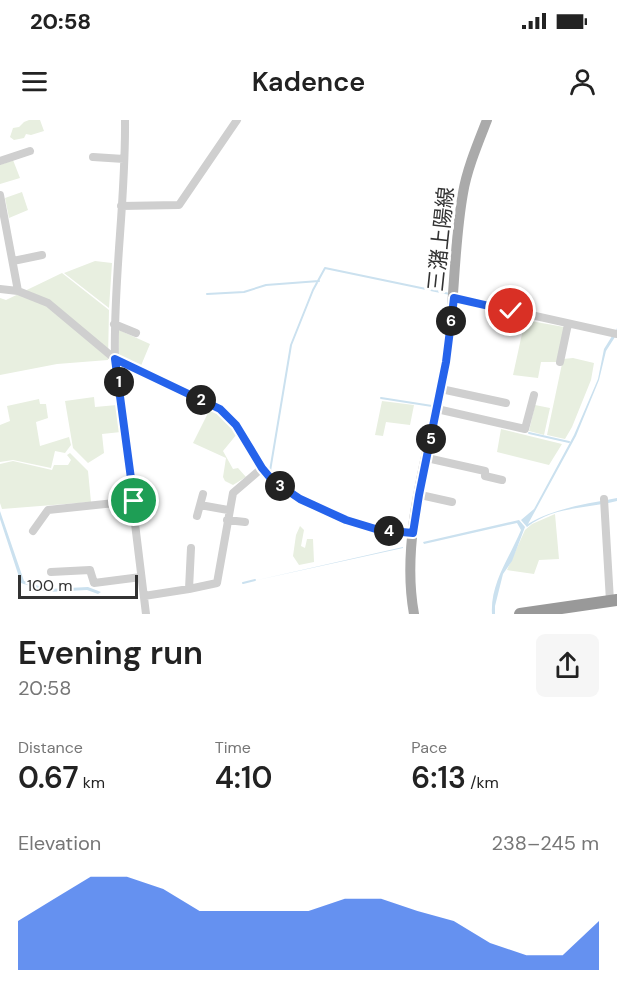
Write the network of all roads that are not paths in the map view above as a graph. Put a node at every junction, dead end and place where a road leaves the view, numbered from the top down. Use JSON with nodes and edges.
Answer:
{"nodes":[{"id":1,"x":125,"y":120,"type":"edge"},
{"id":2,"x":237,"y":120,"type":"edge"},
{"id":3,"x":487,"y":120,"type":"edge"},
{"id":4,"x":30,"y":151,"type":"dead end"},
{"id":5,"x":93,"y":157,"type":"dead end"},
{"id":6,"x":124,"y":159,"type":"junction"},
{"id":7,"x":0,"y":161,"type":"edge"},
{"id":8,"x":0,"y":195,"type":"edge"},
{"id":9,"x":121,"y":206,"type":"junction"},
{"id":10,"x":42,"y":255,"type":"dead end"},
{"id":11,"x":13,"y":261,"type":"junction"},
{"id":12,"x":0,"y":289,"type":"edge"},
{"id":13,"x":18,"y":291,"type":"junction"},
{"id":14,"x":454,"y":298,"type":"junction"},
{"id":15,"x":114,"y":324,"type":"junction"},
{"id":16,"x":568,"y":324,"type":"junction"},
{"id":17,"x":136,"y":333,"type":"dead end"},
{"id":18,"x":617,"y":334,"type":"edge"},
{"id":19,"x":115,"y":359,"type":"junction"},
{"id":20,"x":560,"y":362,"type":"dead end"},
{"id":21,"x":441,"y":388,"type":"junction"},
{"id":22,"x":534,"y":395,"type":"dead end"},
{"id":23,"x":506,"y":403,"type":"dead end"},
{"id":24,"x":436,"y":409,"type":"junction"},
{"id":25,"x":427,"y":458,"type":"junction"},
{"id":26,"x":262,"y":468,"type":"junction"},
{"id":27,"x":502,"y":480,"type":"dead end"},
{"id":28,"x":203,"y":494,"type":"dead end"},
{"id":29,"x":425,"y":496,"type":"dead end"},
{"id":30,"x":604,"y":499,"type":"dead end"},
{"id":31,"x":134,"y":501,"type":"junction"},
{"id":32,"x":452,"y":502,"type":"dead end"},
{"id":33,"x":200,"y":505,"type":"junction"},
{"id":34,"x":227,"y":515,"type":"junction"},
{"id":35,"x":197,"y":516,"type":"dead end"},
{"id":36,"x":245,"y":522,"type":"dead end"},
{"id":37,"x":33,"y":531,"type":"dead end"},
{"id":38,"x":413,"y":533,"type":"junction"},
{"id":39,"x":190,"y":549,"type":"dead end"},
{"id":40,"x":51,"y":572,"type":"dead end"},
{"id":41,"x":141,"y":577,"type":"junction"},
{"id":42,"x":189,"y":590,"type":"junction"},
{"id":43,"x":144,"y":596,"type":"junction"},
{"id":44,"x":613,"y":600,"type":"edge"},
{"id":45,"x":595,"y":609,"type":"edge"},
{"id":46,"x":147,"y":614,"type":"edge"},
{"id":47,"x":414,"y":614,"type":"edge"},
{"id":48,"x":520,"y":614,"type":"edge"}],
"edges":[{"from":1,"to":6,"type":"street"},
{"from":2,"to":9,"type":"street"},
{"from":3,"to":14,"type":"main road","name":"三潴上陽線"},
{"from":4,"to":7,"type":"street"},
{"from":5,"to":6,"type":"street"},
{"from":6,"to":9,"type":"street"},
{"from":8,"to":11,"type":"street"},
{"from":9,"to":15,"type":"street"},
{"from":10,"to":11,"type":"street"},
{"from":11,"to":13,"type":"street"},
{"from":12,"to":13,"type":"street"},
{"from":13,"to":19,"type":"street"},
{"from":14,"to":16,"type":"street"},
{"from":14,"to":21,"type":"main road","name":"三潴上陽線"},
{"from":15,"to":17,"type":"street"},
{"from":15,"to":19,"type":"street"},
{"from":16,"to":18,"type":"street"},
{"from":16,"to":20,"type":"street"},
{"from":19,"to":26,"type":"street"},
{"from":19,"to":31,"type":"street"},
{"from":21,"to":23,"type":"street"},
{"from":21,"to":24,"type":"main road","name":"三潴上陽線"},
{"from":22,"to":24,"type":"street"},
{"from":24,"to":25,"type":"main road","name":"三潴上陽線"},
{"from":25,"to":27,"type":"street"},
{"from":25,"to":38,"type":"main road","name":"三潴上陽線"},
{"from":26,"to":34,"type":"street"},
{"from":26,"to":38,"type":"street"},
{"from":28,"to":33,"type":"street"},
{"from":29,"to":32,"type":"street"},
{"from":30,"to":44,"type":"street"},
{"from":31,"to":37,"type":"street"},
{"from":31,"to":41,"type":"street"},
{"from":33,"to":34,"type":"street"},
{"from":33,"to":35,"type":"street"},
{"from":34,"to":36,"type":"street"},
{"from":34,"to":42,"type":"street"},
{"from":38,"to":47,"type":"main road","name":"三潴上陽線"},
{"from":39,"to":42,"type":"street"},
{"from":40,"to":41,"type":"street"},
{"from":41,"to":43,"type":"street"},
{"from":42,"to":43,"type":"street"},
{"from":43,"to":46,"type":"street"},
{"from":44,"to":45,"type":"highway"},
{"from":45,"to":48,"type":"highway"}]}
